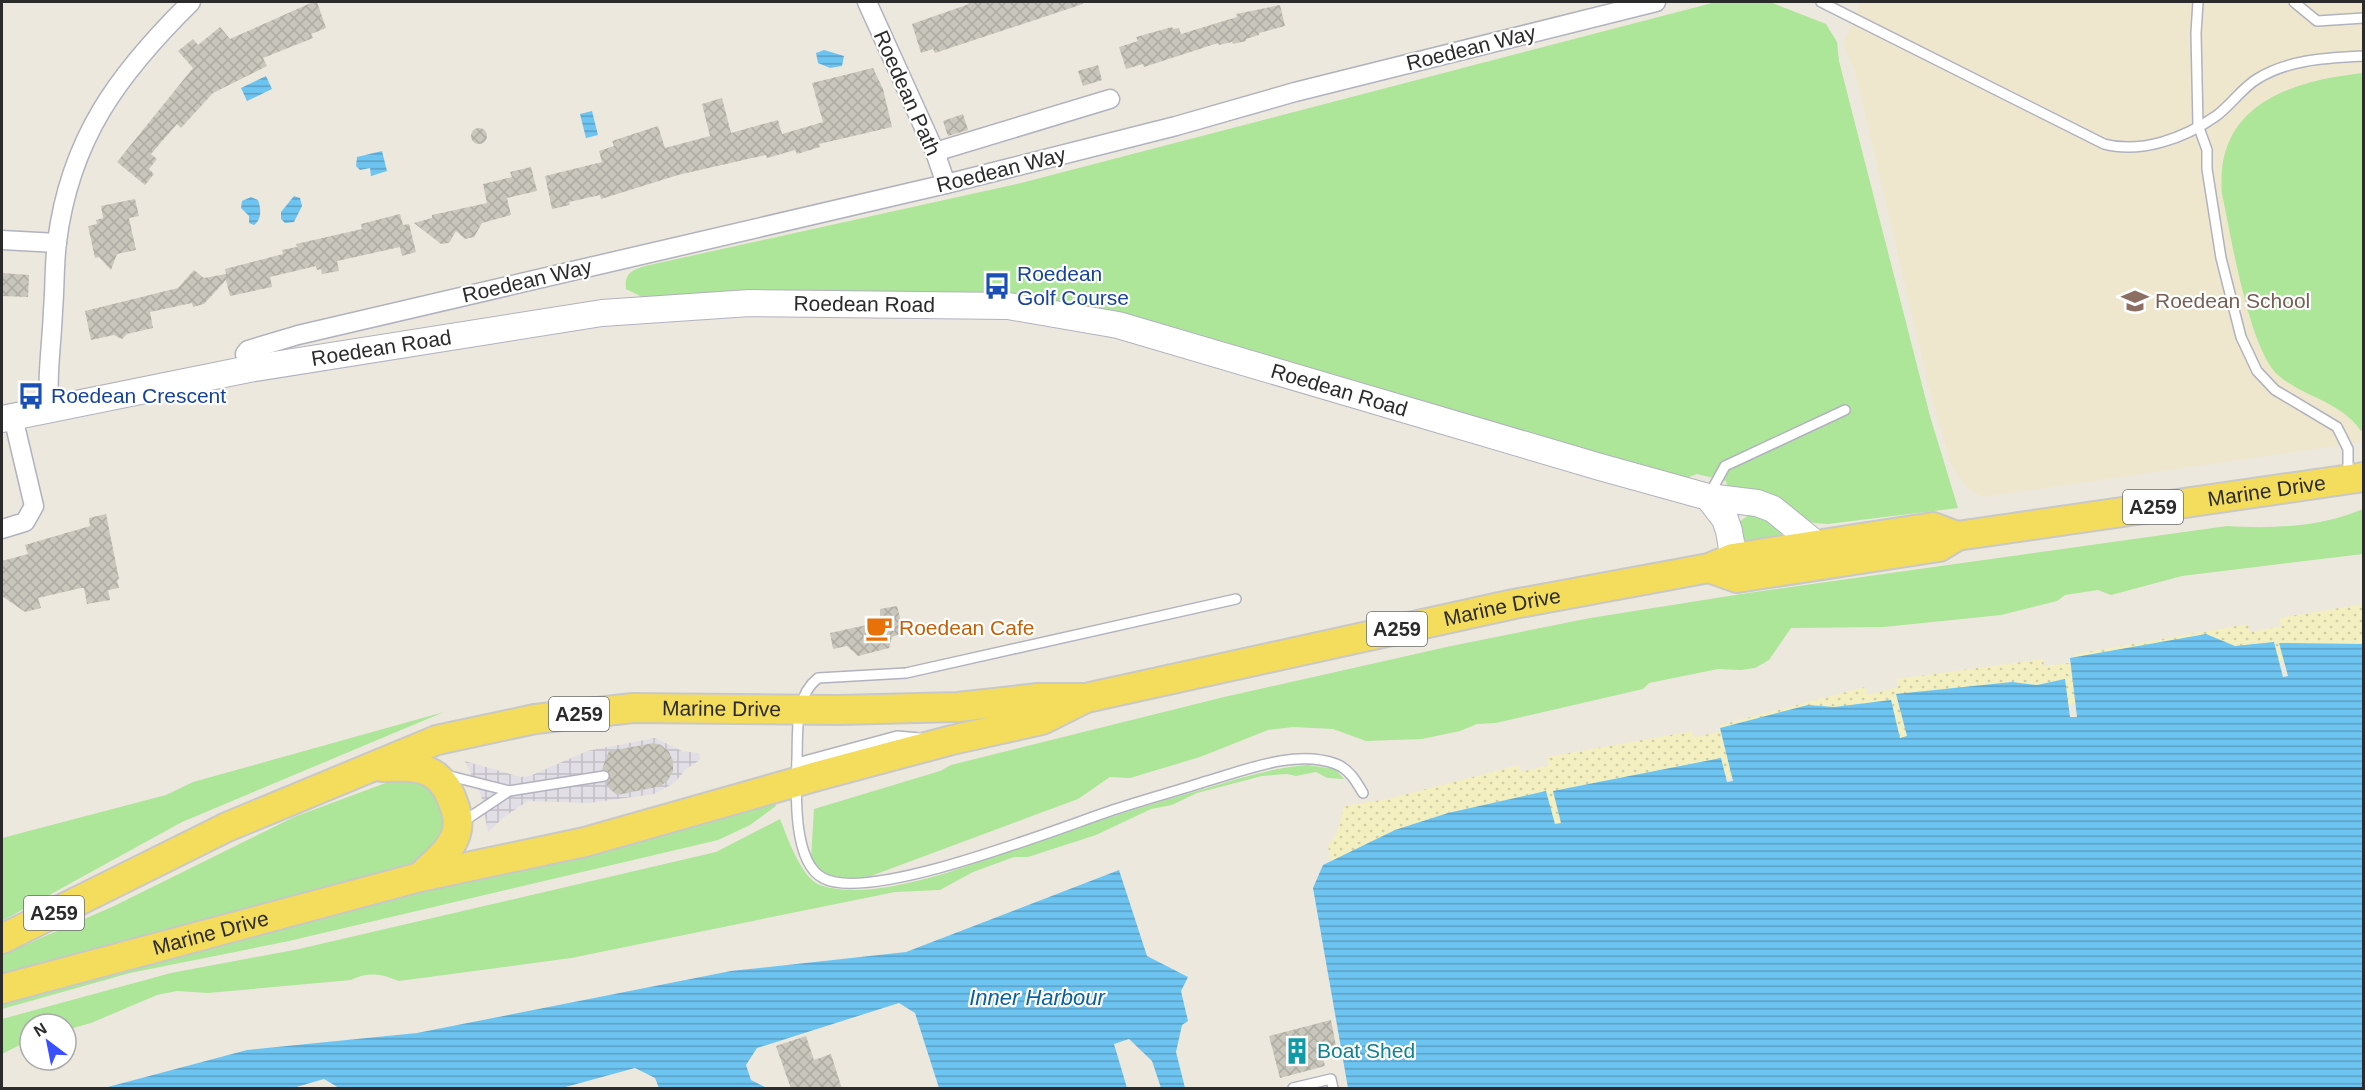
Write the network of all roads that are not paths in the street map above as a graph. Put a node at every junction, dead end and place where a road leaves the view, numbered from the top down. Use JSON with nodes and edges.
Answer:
{"nodes":[{"id":1,"x":191,"y":2,"type":"edge"},
{"id":2,"x":867,"y":2,"type":"edge"},
{"id":3,"x":1656,"y":2,"type":"edge"},
{"id":4,"x":1821,"y":2,"type":"edge"},
{"id":5,"x":2198,"y":2,"type":"edge"},
{"id":6,"x":2294,"y":2,"type":"edge"},
{"id":7,"x":2364,"y":18,"type":"edge"},
{"id":8,"x":2364,"y":56,"type":"edge"},
{"id":9,"x":1110,"y":99,"type":"dead end"},
{"id":10,"x":2198,"y":125,"type":"junction"},
{"id":11,"x":935,"y":152,"type":"junction"},
{"id":12,"x":946,"y":184,"type":"junction"},
{"id":13,"x":2,"y":240,"type":"edge"},
{"id":14,"x":57,"y":243,"type":"junction"},
{"id":15,"x":341,"y":325,"type":"junction"},
{"id":16,"x":345,"y":354,"type":"junction"},
{"id":17,"x":249,"y":369,"type":"junction"},
{"id":18,"x":50,"y":410,"type":"junction"},
{"id":19,"x":1845,"y":410,"type":"dead end"},
{"id":20,"x":7,"y":418,"type":"edge"},
{"id":21,"x":2356,"y":478,"type":"edge"},
{"id":22,"x":1708,"y":497,"type":"junction"},
{"id":23,"x":2,"y":529,"type":"edge"},
{"id":24,"x":1957,"y":536,"type":"junction"},
{"id":25,"x":1816,"y":544,"type":"junction"},
{"id":26,"x":1727,"y":568,"type":"junction"},
{"id":27,"x":1236,"y":599,"type":"dead end"},
{"id":28,"x":1086,"y":698,"type":"junction"},
{"id":29,"x":799,"y":710,"type":"junction"},
{"id":30,"x":366,"y":767,"type":"junction"},
{"id":31,"x":429,"y":771,"type":"junction"},
{"id":32,"x":797,"y":773,"type":"junction"},
{"id":33,"x":604,"y":776,"type":"dead end"},
{"id":34,"x":509,"y":791,"type":"junction"},
{"id":35,"x":1363,"y":793,"type":"dead end"},
{"id":36,"x":458,"y":825,"type":"junction"},
{"id":37,"x":420,"y":877,"type":"junction"},
{"id":38,"x":2,"y":939,"type":"edge"},
{"id":39,"x":2,"y":989,"type":"edge"},
{"id":40,"x":1293,"y":1089,"type":"edge"},
{"id":41,"x":1334,"y":1089,"type":"edge"}],
"edges":[{"from":1,"to":14,"type":"street"},
{"from":2,"to":11,"type":"street","name":"Roedean Path"},
{"from":3,"to":12,"type":"street","name":"Roedean Way"},
{"from":4,"to":10,"type":"lane"},
{"from":5,"to":10,"type":"lane"},
{"from":6,"to":7,"type":"lane"},
{"from":8,"to":10,"type":"lane"},
{"from":9,"to":11,"type":"street"},
{"from":10,"to":21,"type":"lane"},
{"from":11,"to":12,"type":"street","name":"Roedean Path"},
{"from":12,"to":15,"type":"street","name":"Roedean Way"},
{"from":13,"to":14,"type":"street"},
{"from":14,"to":18,"type":"street"},
{"from":15,"to":16,"type":"street"},
{"from":15,"to":17,"type":"street","name":"Roedean Way"},
{"from":16,"to":17,"type":"main road","name":"Roedean Road"},
{"from":16,"to":22,"type":"main road","name":"Roedean Road"},
{"from":17,"to":18,"type":"main road","name":"Roedean Road"},
{"from":18,"to":20,"type":"main road","name":"Roedean Road"},
{"from":19,"to":22,"type":"lane"},
{"from":20,"to":23,"type":"street"},
{"from":21,"to":24,"type":"main road","name":"Marine Drive","number":"A259"},
{"from":22,"to":25,"type":"main road","name":"Roedean Road"},
{"from":22,"to":26,"type":"main road"},
{"from":24,"to":25,"type":"main road","name":"Marine Drive","number":"A259"},
{"from":24,"to":26,"type":"main road","name":"Marine Drive","number":"A259"},
{"from":25,"to":26,"type":"main road","name":"Marine Drive","number":"A259"},
{"from":26,"to":28,"type":"main road","name":"Marine Drive","number":"A259"},
{"from":27,"to":29,"type":"lane"},
{"from":28,"to":29,"type":"main road","name":"Marine Drive","number":"A259"},
{"from":28,"to":32,"type":"main road","name":"Marine Drive","number":"A259"},
{"from":29,"to":30,"type":"main road","name":"Marine Drive","number":"A259"},
{"from":29,"to":32,"type":"lane"},
{"from":30,"to":31,"type":"main road","name":"Marine Drive","number":"A259"},
{"from":30,"to":38,"type":"main road","name":"Marine Drive","number":"A259"},
{"from":31,"to":34,"type":"lane"},
{"from":31,"to":36,"type":"main road"},
{"from":32,"to":35,"type":"lane"},
{"from":32,"to":37,"type":"main road","name":"Marine Drive","number":"A259"},
{"from":33,"to":34,"type":"lane"},
{"from":34,"to":36,"type":"lane"},
{"from":36,"to":37,"type":"main road","name":"Marine Drive","number":"A259"},
{"from":37,"to":39,"type":"main road","name":"Marine Drive","number":"A259"},
{"from":40,"to":41,"type":"lane"}]}
